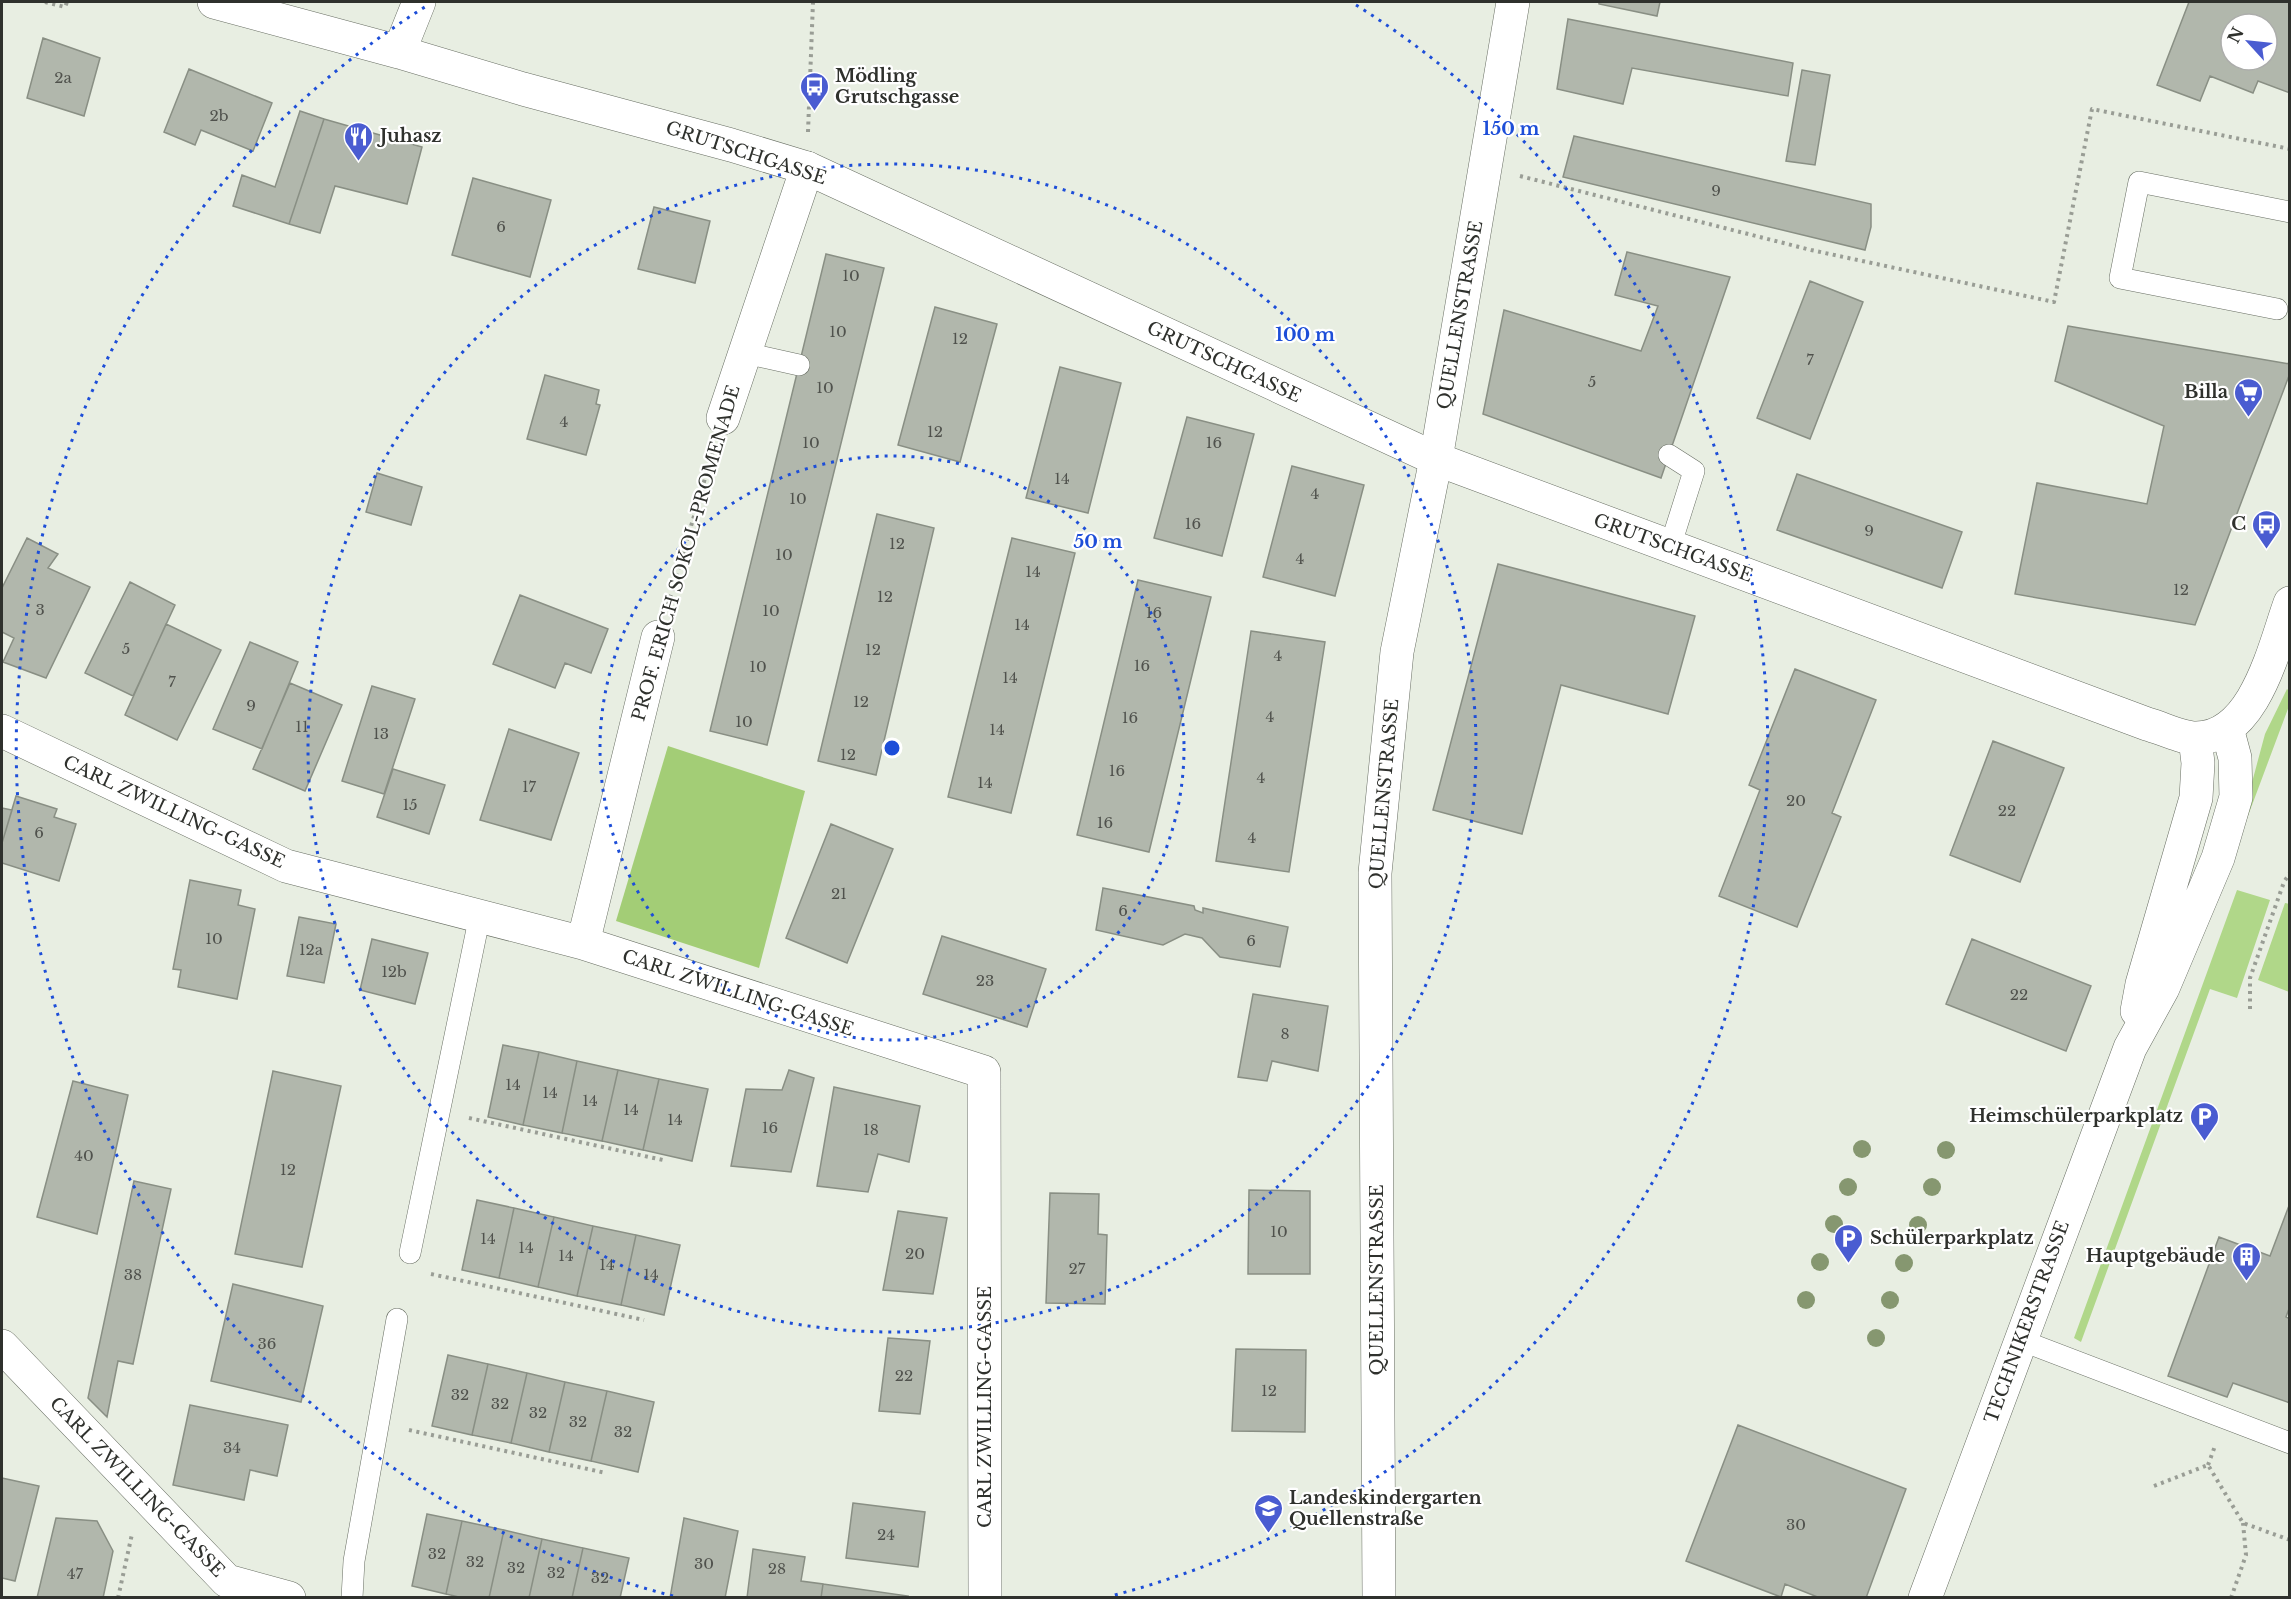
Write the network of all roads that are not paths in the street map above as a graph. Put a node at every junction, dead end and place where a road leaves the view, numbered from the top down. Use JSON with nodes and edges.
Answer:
{"nodes":[{"id":1,"x":214,"y":2,"type":"edge"},
{"id":2,"x":419,"y":2,"type":"edge"},
{"id":3,"x":1513,"y":2,"type":"edge"},
{"id":4,"x":399,"y":52,"type":"junction"},
{"id":5,"x":807,"y":168,"type":"junction"},
{"id":6,"x":2289,"y":212,"type":"edge"},
{"id":7,"x":2277,"y":309,"type":"dead end"},
{"id":8,"x":745,"y":353,"type":"junction"},
{"id":9,"x":799,"y":365,"type":"dead end"},
{"id":10,"x":723,"y":418,"type":"road end"},
{"id":11,"x":1669,"y":455,"type":"dead end"},
{"id":12,"x":1436,"y":459,"type":"junction"},
{"id":13,"x":1670,"y":547,"type":"junction"},
{"id":14,"x":2289,"y":603,"type":"edge"},
{"id":15,"x":658,"y":637,"type":"road end"},
{"id":16,"x":2227,"y":728,"type":"junction"},
{"id":17,"x":2,"y":731,"type":"edge"},
{"id":18,"x":2195,"y":738,"type":"junction"},
{"id":19,"x":480,"y":915,"type":"junction"},
{"id":20,"x":583,"y":943,"type":"junction"},
{"id":21,"x":2130,"y":1048,"type":"junction"},
{"id":22,"x":410,"y":1253,"type":"road end"},
{"id":23,"x":397,"y":1319,"type":"dead end"},
{"id":24,"x":2020,"y":1340,"type":"junction"},
{"id":25,"x":2,"y":1346,"type":"edge"},
{"id":26,"x":2289,"y":1443,"type":"edge"},
{"id":27,"x":289,"y":1598,"type":"edge"},
{"id":28,"x":352,"y":1598,"type":"edge"},
{"id":29,"x":985,"y":1598,"type":"edge"},
{"id":30,"x":1379,"y":1598,"type":"edge"},
{"id":31,"x":1925,"y":1598,"type":"edge"}],
"edges":[{"from":1,"to":4,"type":"street","name":"GRUTSCHGASSE"},
{"from":2,"to":4,"type":"street"},
{"from":3,"to":12,"type":"street","name":"QUELLENSTRASSE"},
{"from":4,"to":5,"type":"street","name":"GRUTSCHGASSE"},
{"from":5,"to":8,"type":"street","name":"PROF. ERICH SOKOL-PROMENADE"},
{"from":5,"to":12,"type":"street","name":"GRUTSCHGASSE"},
{"from":6,"to":7,"type":"lane"},
{"from":8,"to":9,"type":"lane"},
{"from":8,"to":10,"type":"street","name":"PROF. ERICH SOKOL-PROMENADE"},
{"from":11,"to":13,"type":"lane"},
{"from":12,"to":13,"type":"street","name":"GRUTSCHGASSE"},
{"from":12,"to":30,"type":"street","name":"QUELLENSTRASSE"},
{"from":13,"to":18,"type":"street","name":"GRUTSCHGASSE"},
{"from":14,"to":16,"type":"street"},
{"from":15,"to":20,"type":"street","name":"PROF. ERICH SOKOL-PROMENADE"},
{"from":16,"to":18,"type":"street"},
{"from":16,"to":21,"type":"street","name":"TECHNIKERSTRASSE"},
{"from":17,"to":19,"type":"street","name":"CARL ZWILLING-GASSE"},
{"from":18,"to":21,"type":"street","name":"TECHNIKERSTRASSE"},
{"from":19,"to":20,"type":"street","name":"CARL ZWILLING-GASSE"},
{"from":19,"to":22,"type":"lane"},
{"from":20,"to":29,"type":"street","name":"CARL ZWILLING-GASSE"},
{"from":21,"to":24,"type":"street","name":"TECHNIKERSTRASSE"},
{"from":23,"to":28,"type":"lane"},
{"from":24,"to":26,"type":"lane"},
{"from":24,"to":31,"type":"street","name":"TECHNIKERSTRASSE"},
{"from":25,"to":27,"type":"street","name":"CARL ZWILLING-GASSE"}]}
